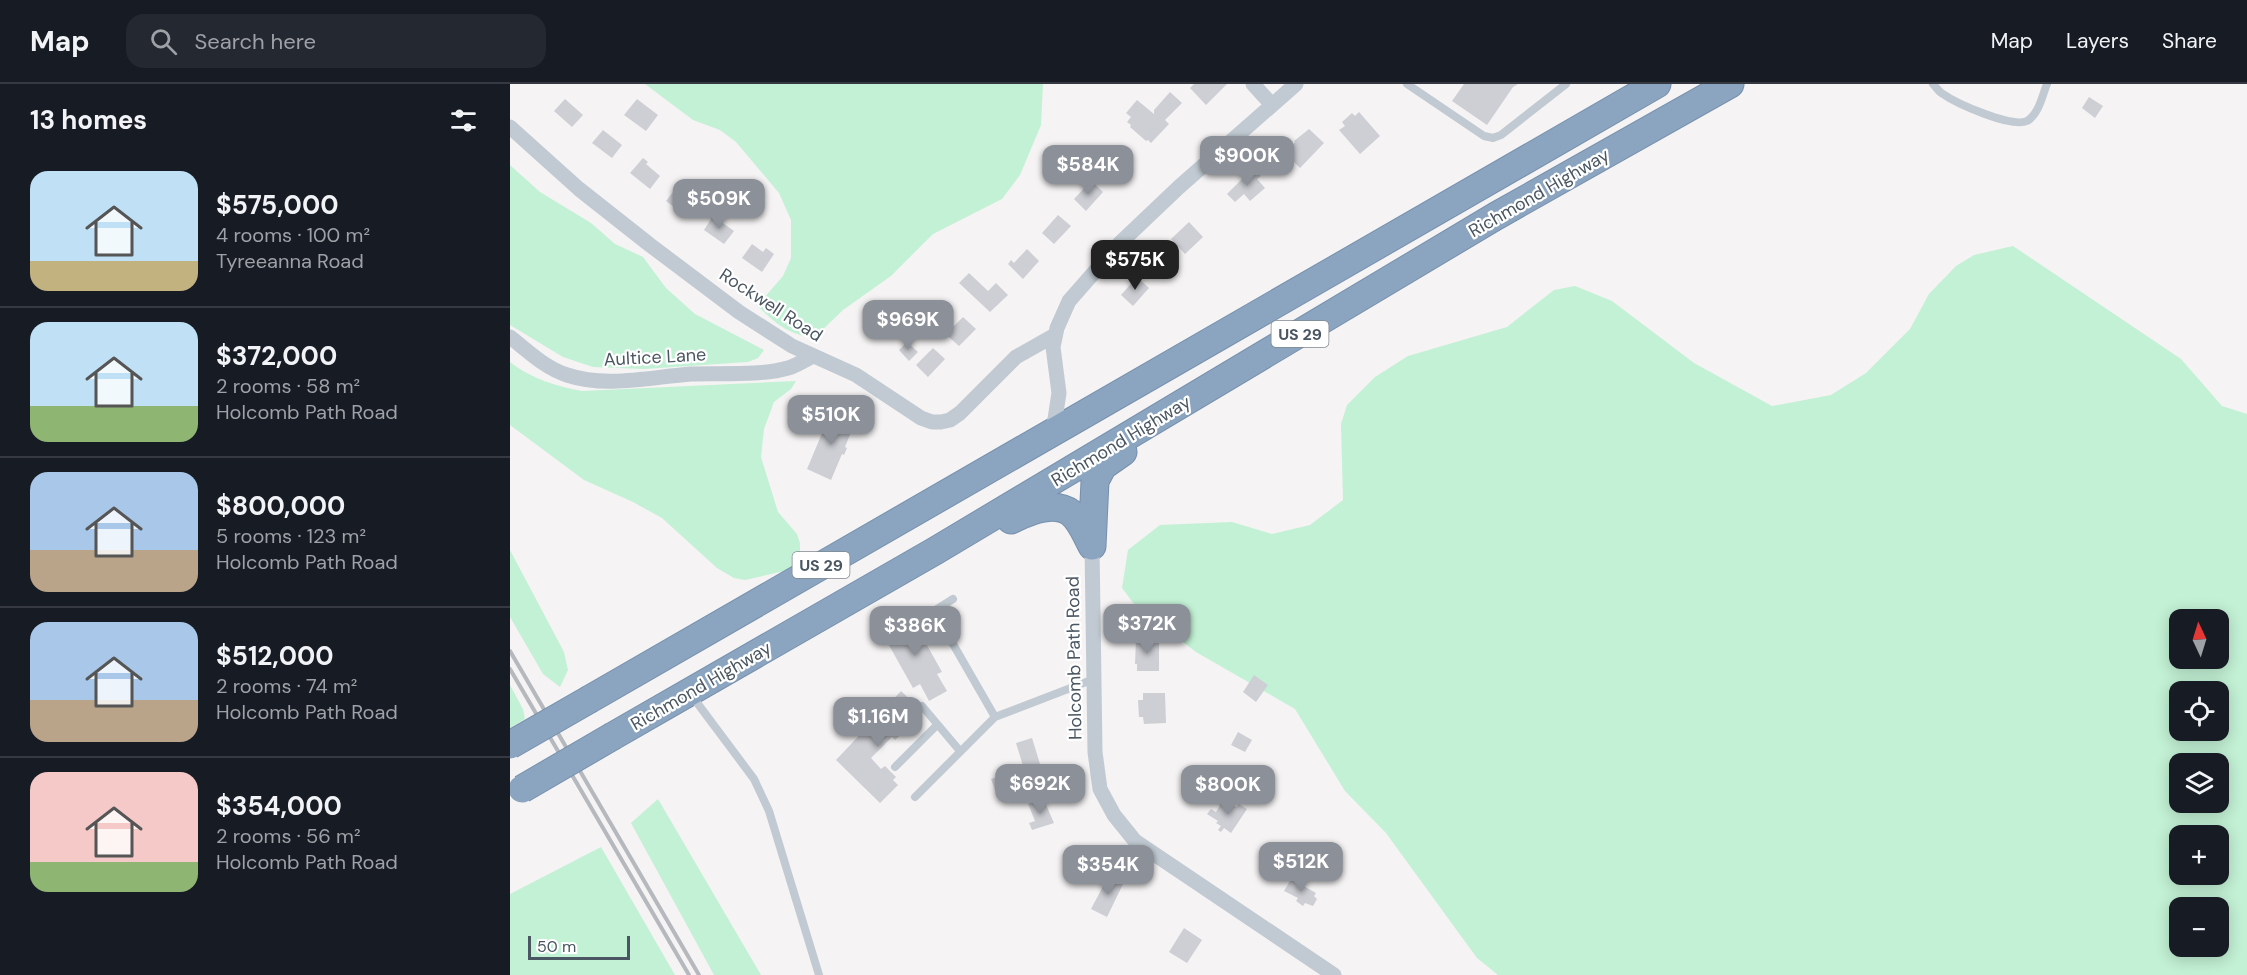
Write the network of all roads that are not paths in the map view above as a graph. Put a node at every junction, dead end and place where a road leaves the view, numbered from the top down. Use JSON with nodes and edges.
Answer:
{"nodes":[{"id":1,"x":1253,"y":84,"type":"edge"},
{"id":2,"x":1296,"y":84,"type":"edge"},
{"id":3,"x":1407,"y":84,"type":"edge"},
{"id":4,"x":1566,"y":84,"type":"edge"},
{"id":5,"x":1657,"y":84,"type":"edge"},
{"id":6,"x":1730,"y":84,"type":"edge"},
{"id":7,"x":1933,"y":84,"type":"edge"},
{"id":8,"x":2047,"y":84,"type":"edge"},
{"id":9,"x":1272,"y":105,"type":"junction"},
{"id":10,"x":510,"y":127,"type":"edge"},
{"id":11,"x":1574,"y":173,"type":"junction"},
{"id":12,"x":1055,"y":335,"type":"junction"},
{"id":13,"x":510,"y":337,"type":"edge"},
{"id":14,"x":813,"y":356,"type":"junction"},
{"id":15,"x":1053,"y":432,"type":"junction"},
{"id":16,"x":1092,"y":546,"type":"junction"},
{"id":17,"x":935,"y":551,"type":"junction"},
{"id":18,"x":953,"y":599,"type":"dead end"},
{"id":19,"x":1094,"y":679,"type":"junction"},
{"id":20,"x":690,"y":692,"type":"junction"},
{"id":21,"x":922,"y":706,"type":"dead end"},
{"id":22,"x":995,"y":717,"type":"junction"},
{"id":23,"x":937,"y":725,"type":"junction"},
{"id":24,"x":510,"y":745,"type":"edge"},
{"id":25,"x":960,"y":751,"type":"junction"},
{"id":26,"x":895,"y":767,"type":"dead end"},
{"id":27,"x":516,"y":792,"type":"edge"},
{"id":28,"x":915,"y":797,"type":"dead end"},
{"id":29,"x":819,"y":975,"type":"edge"},
{"id":30,"x":1334,"y":975,"type":"edge"}],
"edges":[{"from":1,"to":9,"type":"street"},
{"from":2,"to":9,"type":"street"},
{"from":3,"to":4,"type":"lane"},
{"from":5,"to":15,"type":"highway","name":"Richmond Highway","number":"US 29"},
{"from":6,"to":11,"type":"highway","name":"Richmond Highway","number":"US 29"},
{"from":7,"to":8,"type":"lane"},
{"from":9,"to":12,"type":"street"},
{"from":10,"to":14,"type":"street","name":"Rockwell Road"},
{"from":11,"to":16,"type":"highway"},
{"from":11,"to":17,"type":"highway","name":"Richmond Highway","number":"US 29"},
{"from":12,"to":14,"type":"street","name":"Rockwell Road"},
{"from":12,"to":15,"type":"street"},
{"from":13,"to":14,"type":"street","name":"Aultice Lane"},
{"from":15,"to":24,"type":"highway","name":"Richmond Highway","number":"US 29","bridge":true},
{"from":16,"to":17,"type":"highway"},
{"from":16,"to":19,"type":"street","name":"Holcomb Path Road"},
{"from":17,"to":20,"type":"highway","name":"Richmond Highway","number":"US 29"},
{"from":18,"to":22,"type":"lane"},
{"from":19,"to":22,"type":"lane"},
{"from":19,"to":30,"type":"street","name":"Holcomb Path Road"},
{"from":20,"to":27,"type":"highway","name":"Richmond Highway","number":"US 29","bridge":true},
{"from":20,"to":29,"type":"lane"},
{"from":21,"to":23,"type":"lane"},
{"from":22,"to":25,"type":"lane"},
{"from":23,"to":25,"type":"lane"},
{"from":23,"to":26,"type":"lane"},
{"from":25,"to":28,"type":"lane"}]}
